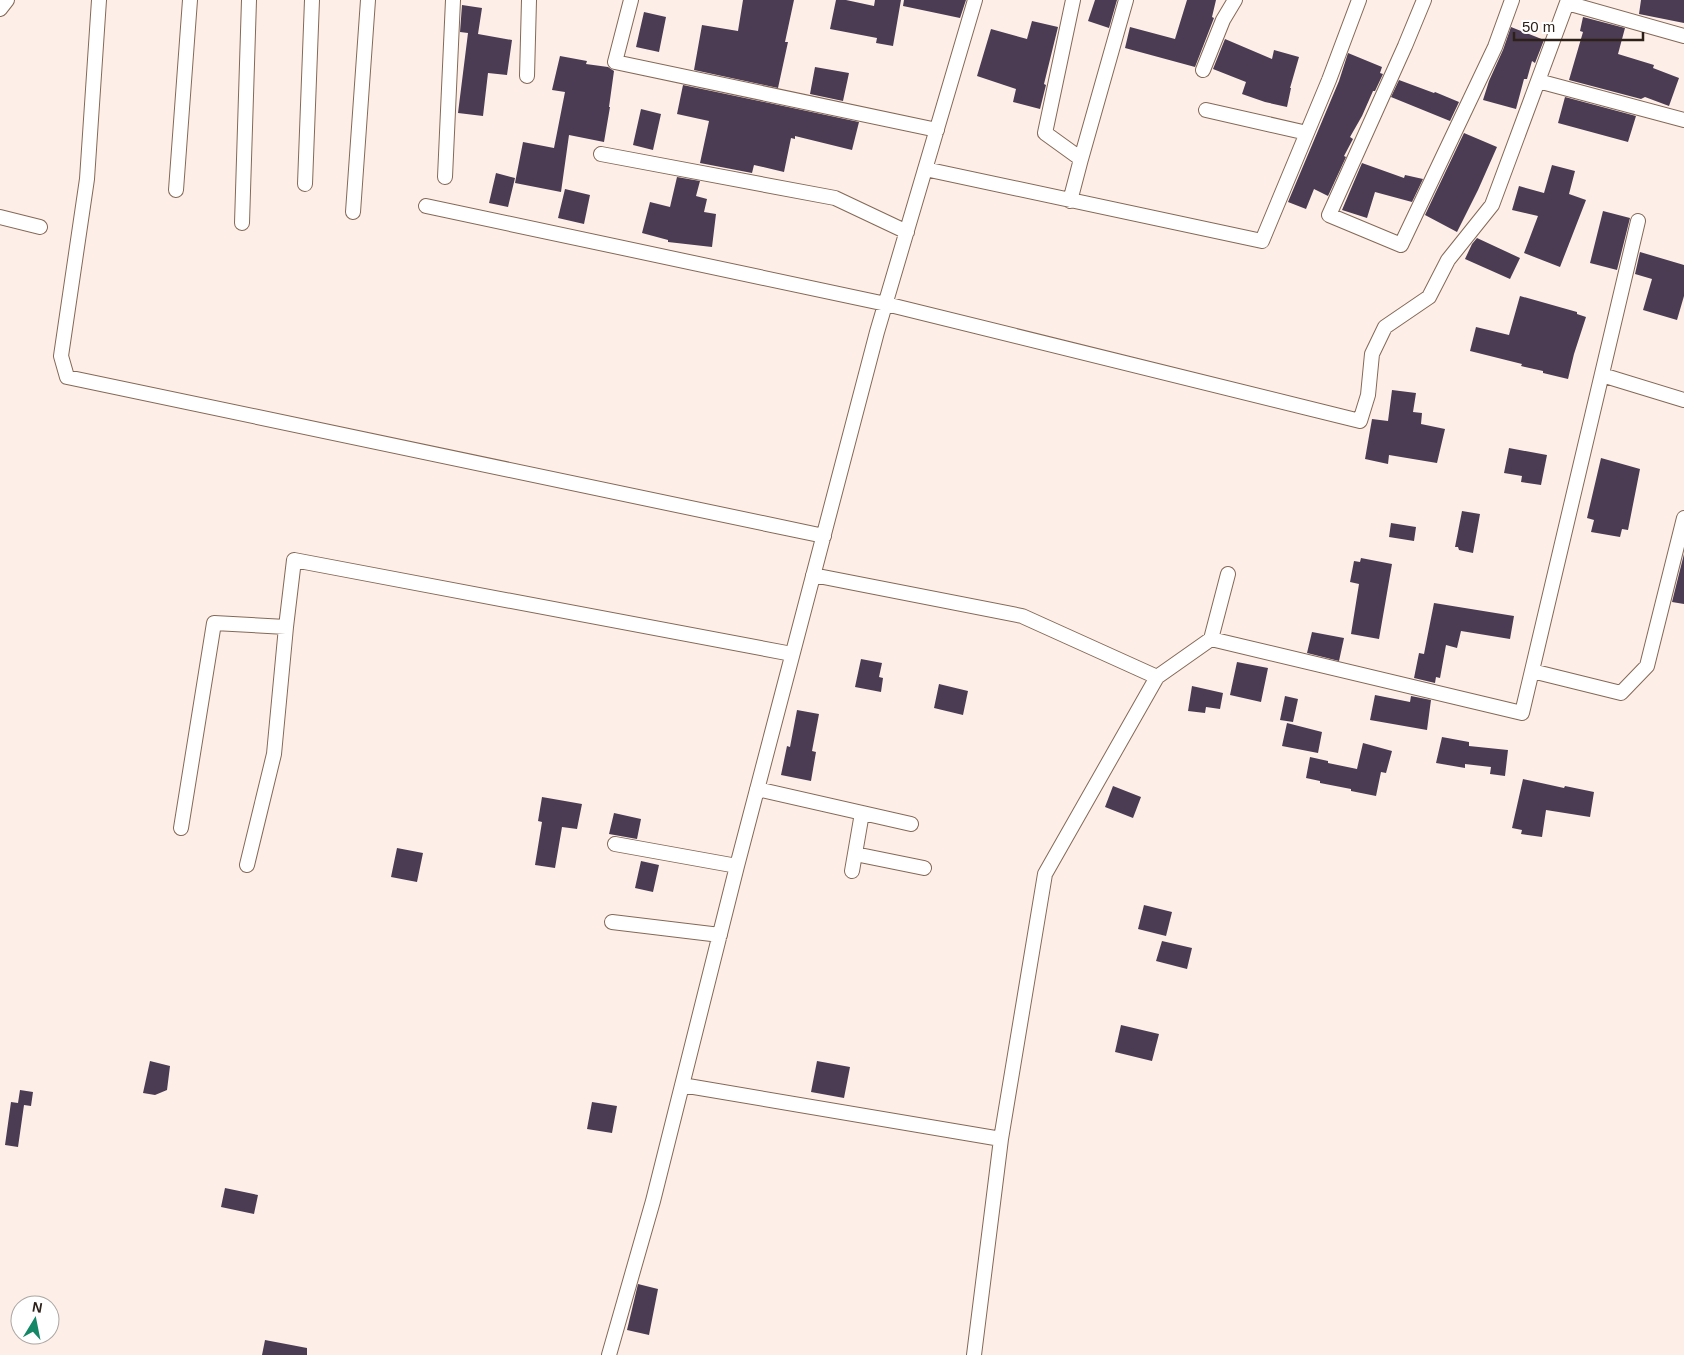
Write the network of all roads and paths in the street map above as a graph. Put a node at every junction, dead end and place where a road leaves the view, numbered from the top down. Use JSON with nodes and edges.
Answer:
{"nodes":[{"id":1,"x":8,"y":0,"type":"edge"},
{"id":2,"x":99,"y":0,"type":"edge"},
{"id":3,"x":190,"y":0,"type":"edge"},
{"id":4,"x":249,"y":0,"type":"edge"},
{"id":5,"x":312,"y":0,"type":"edge"},
{"id":6,"x":368,"y":0,"type":"edge"},
{"id":7,"x":453,"y":0,"type":"edge"},
{"id":8,"x":529,"y":0,"type":"edge"},
{"id":9,"x":631,"y":0,"type":"edge"},
{"id":10,"x":975,"y":0,"type":"edge"},
{"id":11,"x":1073,"y":0,"type":"edge"},
{"id":12,"x":1126,"y":0,"type":"edge"},
{"id":13,"x":1235,"y":0,"type":"edge"},
{"id":14,"x":1359,"y":0,"type":"edge"},
{"id":15,"x":1424,"y":0,"type":"edge"},
{"id":16,"x":1512,"y":0,"type":"edge"},
{"id":17,"x":1567,"y":2,"type":"edge"},
{"id":18,"x":0,"y":10,"type":"edge"},
{"id":19,"x":1684,"y":36,"type":"edge"},
{"id":20,"x":1203,"y":70,"type":"dead end"},
{"id":21,"x":527,"y":76,"type":"dead end"},
{"id":22,"x":1538,"y":80,"type":"junction"},
{"id":23,"x":1206,"y":110,"type":"dead end"},
{"id":24,"x":1684,"y":120,"type":"edge"},
{"id":25,"x":937,"y":130,"type":"junction"},
{"id":26,"x":1307,"y":133,"type":"junction"},
{"id":27,"x":601,"y":154,"type":"dead end"},
{"id":28,"x":1081,"y":158,"type":"junction"},
{"id":29,"x":925,"y":169,"type":"junction"},
{"id":30,"x":445,"y":177,"type":"dead end"},
{"id":31,"x":304,"y":184,"type":"dead end"},
{"id":32,"x":176,"y":190,"type":"dead end"},
{"id":33,"x":1070,"y":201,"type":"junction"},
{"id":34,"x":426,"y":206,"type":"dead end"},
{"id":35,"x":353,"y":212,"type":"dead end"},
{"id":36,"x":0,"y":217,"type":"edge"},
{"id":37,"x":1638,"y":221,"type":"dead end"},
{"id":38,"x":242,"y":223,"type":"dead end"},
{"id":39,"x":40,"y":227,"type":"dead end"},
{"id":40,"x":907,"y":232,"type":"junction"},
{"id":41,"x":886,"y":304,"type":"junction"},
{"id":42,"x":1602,"y":376,"type":"junction"},
{"id":43,"x":1684,"y":400,"type":"edge"},
{"id":44,"x":1684,"y":518,"type":"edge"},
{"id":45,"x":824,"y":536,"type":"junction"},
{"id":46,"x":1228,"y":574,"type":"dead end"},
{"id":47,"x":813,"y":575,"type":"junction"},
{"id":48,"x":286,"y":627,"type":"junction"},
{"id":49,"x":1211,"y":639,"type":"junction"},
{"id":50,"x":792,"y":654,"type":"junction"},
{"id":51,"x":1532,"y":671,"type":"junction"},
{"id":52,"x":1157,"y":677,"type":"junction"},
{"id":53,"x":757,"y":789,"type":"junction"},
{"id":54,"x":862,"y":813,"type":"junction"},
{"id":55,"x":911,"y":824,"type":"dead end"},
{"id":56,"x":181,"y":828,"type":"dead end"},
{"id":57,"x":615,"y":844,"type":"dead end"},
{"id":58,"x":855,"y":854,"type":"junction"},
{"id":59,"x":247,"y":865,"type":"dead end"},
{"id":60,"x":737,"y":866,"type":"junction"},
{"id":61,"x":924,"y":868,"type":"dead end"},
{"id":62,"x":852,"y":871,"type":"dead end"},
{"id":63,"x":612,"y":922,"type":"dead end"},
{"id":64,"x":720,"y":935,"type":"junction"},
{"id":65,"x":682,"y":1085,"type":"junction"},
{"id":66,"x":1001,"y":1139,"type":"junction"},
{"id":67,"x":609,"y":1355,"type":"edge"},
{"id":68,"x":974,"y":1355,"type":"edge"}],
"edges":[{"from":1,"to":18,"type":"street"},
{"from":2,"to":45,"type":"street"},
{"from":3,"to":32,"type":"street"},
{"from":4,"to":38,"type":"street"},
{"from":5,"to":31,"type":"street"},
{"from":6,"to":35,"type":"street"},
{"from":7,"to":30,"type":"street"},
{"from":8,"to":21,"type":"street"},
{"from":9,"to":25,"type":"street"},
{"from":10,"to":25,"type":"street"},
{"from":11,"to":28,"type":"street"},
{"from":12,"to":28,"type":"street"},
{"from":13,"to":20,"type":"street"},
{"from":14,"to":26,"type":"street"},
{"from":15,"to":16,"type":"street"},
{"from":17,"to":19,"type":"street"},
{"from":17,"to":22,"type":"street"},
{"from":22,"to":24,"type":"street"},
{"from":22,"to":41,"type":"street"},
{"from":23,"to":26,"type":"street"},
{"from":25,"to":29,"type":"street"},
{"from":26,"to":33,"type":"street"},
{"from":27,"to":40,"type":"street"},
{"from":28,"to":33,"type":"street"},
{"from":29,"to":33,"type":"street"},
{"from":29,"to":40,"type":"street"},
{"from":34,"to":41,"type":"street"},
{"from":36,"to":39,"type":"street"},
{"from":37,"to":42,"type":"street"},
{"from":40,"to":41,"type":"street"},
{"from":41,"to":45,"type":"street"},
{"from":42,"to":43,"type":"street"},
{"from":42,"to":51,"type":"street"},
{"from":44,"to":51,"type":"street"},
{"from":45,"to":47,"type":"street"},
{"from":46,"to":49,"type":"street"},
{"from":47,"to":50,"type":"street"},
{"from":47,"to":52,"type":"street"},
{"from":48,"to":50,"type":"street"},
{"from":48,"to":56,"type":"street"},
{"from":48,"to":59,"type":"street"},
{"from":49,"to":51,"type":"street"},
{"from":49,"to":52,"type":"street"},
{"from":50,"to":53,"type":"street"},
{"from":52,"to":66,"type":"street"},
{"from":53,"to":54,"type":"street"},
{"from":53,"to":60,"type":"street"},
{"from":54,"to":55,"type":"street"},
{"from":54,"to":58,"type":"street"},
{"from":57,"to":60,"type":"street"},
{"from":58,"to":61,"type":"street"},
{"from":58,"to":62,"type":"street"},
{"from":60,"to":64,"type":"street"},
{"from":63,"to":64,"type":"street"},
{"from":64,"to":65,"type":"street"},
{"from":65,"to":66,"type":"street"},
{"from":65,"to":67,"type":"street"},
{"from":66,"to":68,"type":"street"}]}
